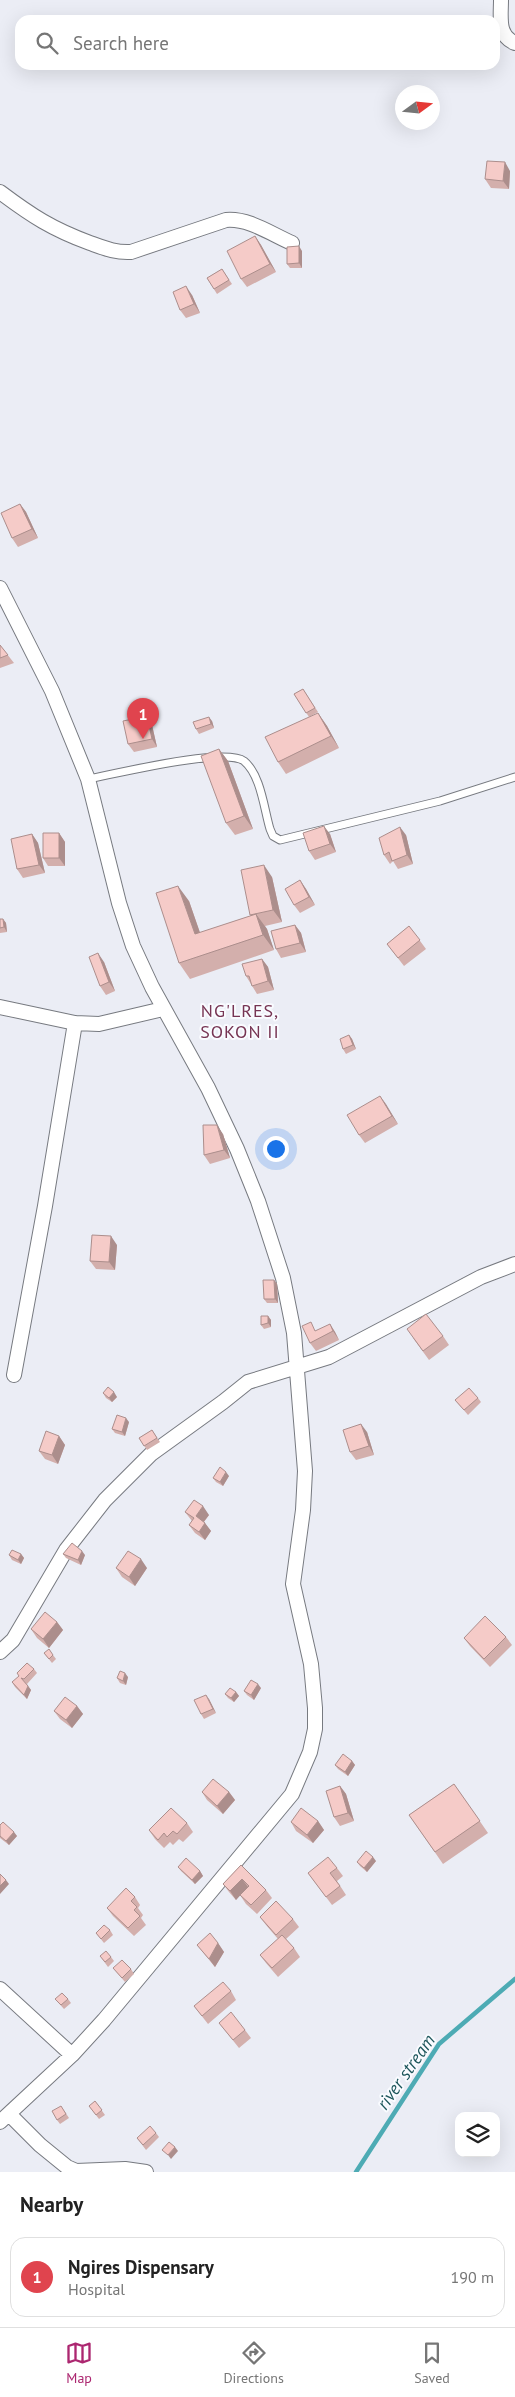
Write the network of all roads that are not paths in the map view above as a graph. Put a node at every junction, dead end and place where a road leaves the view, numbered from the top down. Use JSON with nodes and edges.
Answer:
{"nodes":[{"id":1,"x":501,"y":0,"type":"edge"},
{"id":2,"x":515,"y":44,"type":"edge"},
{"id":3,"x":0,"y":192,"type":"edge"},
{"id":4,"x":292,"y":244,"type":"dead end"},
{"id":5,"x":0,"y":588,"type":"edge"},
{"id":6,"x":515,"y":777,"type":"edge"},
{"id":7,"x":88,"y":779,"type":"junction"},
{"id":8,"x":0,"y":1007,"type":"edge"},
{"id":9,"x":163,"y":1009,"type":"junction"},
{"id":10,"x":75,"y":1024,"type":"junction"},
{"id":11,"x":515,"y":1264,"type":"edge"},
{"id":12,"x":298,"y":1368,"type":"junction"},
{"id":13,"x":14,"y":1375,"type":"dead end"},
{"id":14,"x":0,"y":1652,"type":"edge"},
{"id":15,"x":0,"y":1989,"type":"edge"},
{"id":16,"x":72,"y":2055,"type":"junction"},
{"id":17,"x":4,"y":2118,"type":"edge"},
{"id":18,"x":146,"y":2172,"type":"edge"}],
"edges":[{"from":1,"to":2,"type":"street"},
{"from":3,"to":4,"type":"street"},
{"from":5,"to":7,"type":"street"},
{"from":6,"to":7,"type":"lane"},
{"from":7,"to":9,"type":"street"},
{"from":8,"to":10,"type":"street"},
{"from":9,"to":10,"type":"street"},
{"from":9,"to":12,"type":"street"},
{"from":10,"to":13,"type":"street"},
{"from":11,"to":12,"type":"street"},
{"from":12,"to":14,"type":"street"},
{"from":12,"to":16,"type":"street"},
{"from":15,"to":16,"type":"street"},
{"from":16,"to":17,"type":"street"},
{"from":17,"to":18,"type":"street"}]}
